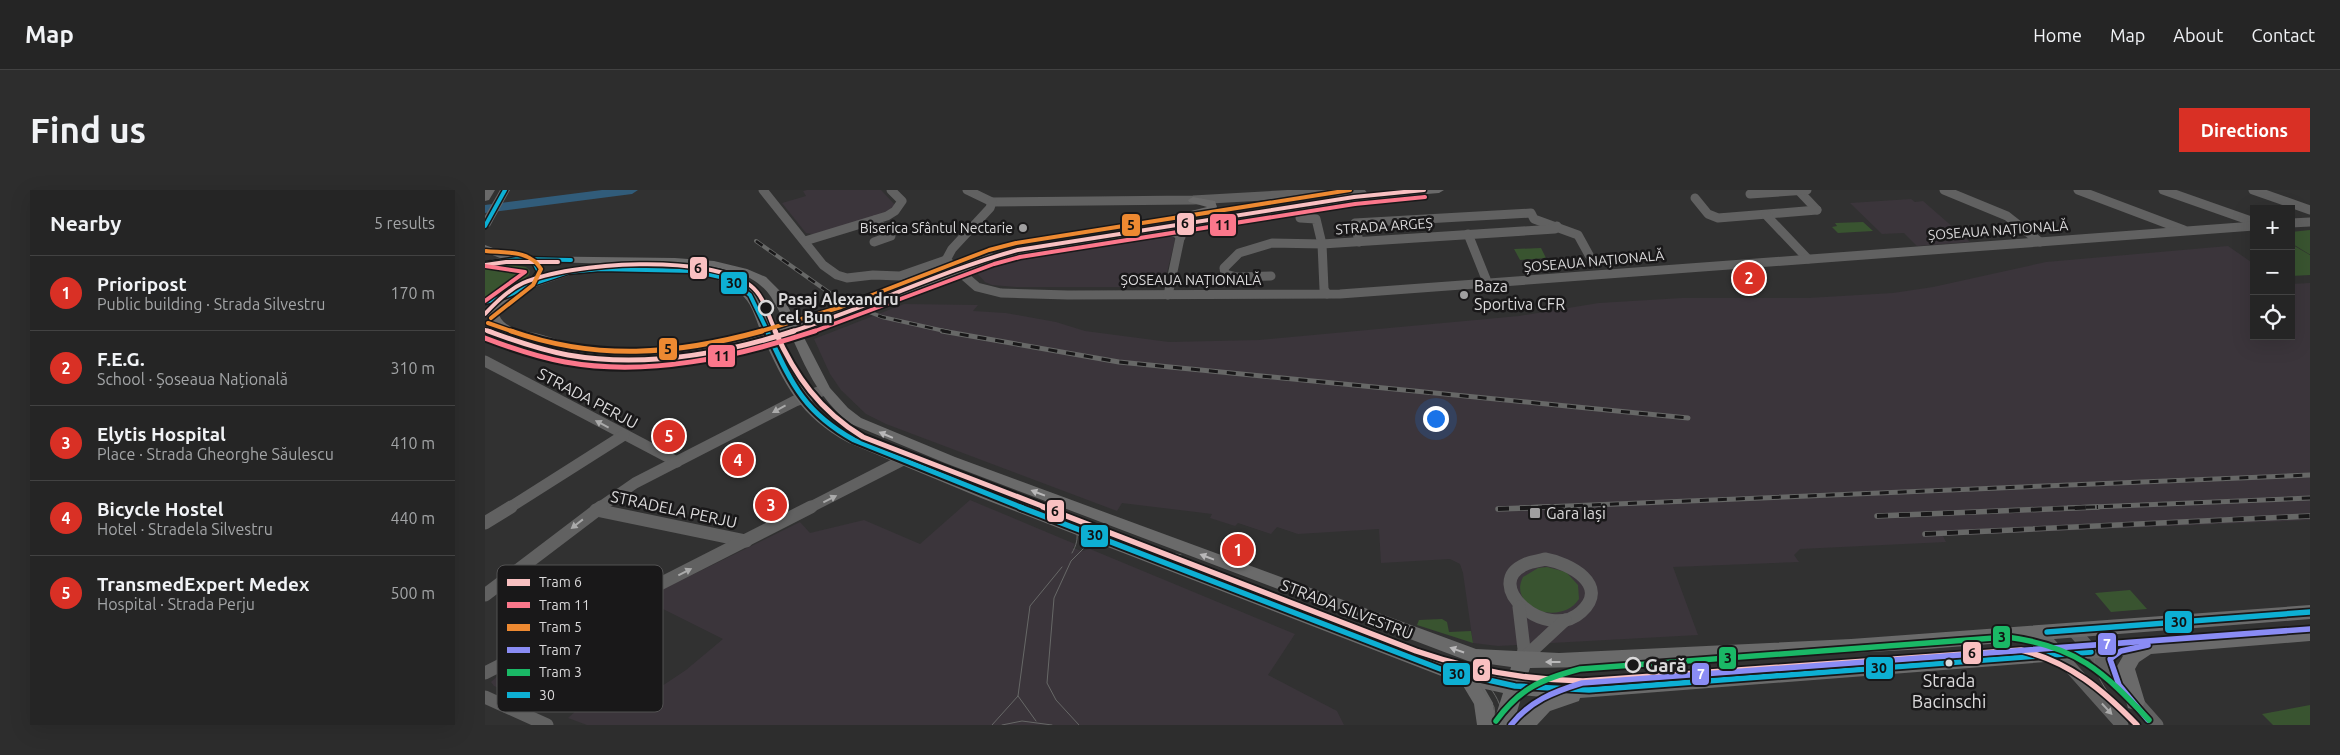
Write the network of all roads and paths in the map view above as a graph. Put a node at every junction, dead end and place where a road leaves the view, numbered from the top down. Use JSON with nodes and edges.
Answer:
{"nodes":[{"id":1,"x":490,"y":190,"type":"edge"},
{"id":2,"x":763,"y":190,"type":"edge"},
{"id":3,"x":891,"y":190,"type":"edge"},
{"id":4,"x":967,"y":190,"type":"edge"},
{"id":5,"x":1439,"y":190,"type":"edge"},
{"id":6,"x":1807,"y":190,"type":"edge"},
{"id":7,"x":1944,"y":190,"type":"edge"},
{"id":8,"x":2078,"y":190,"type":"edge"},
{"id":9,"x":2163,"y":190,"type":"edge"},
{"id":10,"x":2253,"y":190,"type":"edge"},
{"id":11,"x":1799,"y":191,"type":"edge"},
{"id":12,"x":1363,"y":192,"type":"edge"},
{"id":13,"x":503,"y":194,"type":"edge"},
{"id":14,"x":1750,"y":194,"type":"dead end"},
{"id":15,"x":485,"y":198,"type":"edge"},
{"id":16,"x":1695,"y":198,"type":"dead end"},
{"id":17,"x":1193,"y":200,"type":"junction"},
{"id":18,"x":992,"y":202,"type":"junction"},
{"id":19,"x":2310,"y":210,"type":"edge"},
{"id":20,"x":1766,"y":215,"type":"junction"},
{"id":21,"x":1300,"y":218,"type":"dead end"},
{"id":22,"x":875,"y":220,"type":"junction"},
{"id":23,"x":2310,"y":222,"type":"edge"},
{"id":24,"x":2250,"y":223,"type":"edge"},
{"id":25,"x":2295,"y":223,"type":"edge"},
{"id":26,"x":1183,"y":224,"type":"junction"},
{"id":27,"x":2250,"y":224,"type":"edge"},
{"id":28,"x":486,"y":225,"type":"edge"},
{"id":29,"x":1157,"y":226,"type":"junction"},
{"id":30,"x":1557,"y":226,"type":"junction"},
{"id":31,"x":2187,"y":231,"type":"junction"},
{"id":32,"x":1469,"y":234,"type":"junction"},
{"id":33,"x":1181,"y":237,"type":"junction"},
{"id":34,"x":805,"y":241,"type":"junction"},
{"id":35,"x":874,"y":242,"type":"dead end"},
{"id":36,"x":1359,"y":242,"type":"junction"},
{"id":37,"x":2041,"y":242,"type":"junction"},
{"id":38,"x":1322,"y":244,"type":"junction"},
{"id":39,"x":485,"y":248,"type":"edge"},
{"id":40,"x":1589,"y":255,"type":"dead end"},
{"id":41,"x":1808,"y":259,"type":"junction"},
{"id":42,"x":523,"y":260,"type":"junction"},
{"id":43,"x":946,"y":260,"type":"junction"},
{"id":44,"x":487,"y":262,"type":"edge"},
{"id":45,"x":1271,"y":276,"type":"dead end"},
{"id":46,"x":1484,"y":285,"type":"junction"},
{"id":47,"x":521,"y":290,"type":"junction"},
{"id":48,"x":1327,"y":294,"type":"junction"},
{"id":49,"x":1168,"y":295,"type":"junction"},
{"id":50,"x":485,"y":302,"type":"edge"},
{"id":51,"x":485,"y":334,"type":"edge"},
{"id":52,"x":485,"y":361,"type":"edge"},
{"id":53,"x":824,"y":390,"type":"junction"},
{"id":54,"x":802,"y":398,"type":"junction"},
{"id":55,"x":624,"y":435,"type":"junction"},
{"id":56,"x":901,"y":461,"type":"junction"},
{"id":57,"x":677,"y":462,"type":"junction"},
{"id":58,"x":596,"y":510,"type":"junction"},
{"id":59,"x":485,"y":523,"type":"edge"},
{"id":60,"x":746,"y":541,"type":"junction"},
{"id":61,"x":524,"y":565,"type":"edge"},
{"id":62,"x":663,"y":583,"type":"edge"},
{"id":63,"x":497,"y":586,"type":"edge"},
{"id":64,"x":485,"y":595,"type":"edge"},
{"id":65,"x":1519,"y":607,"type":"junction"},
{"id":66,"x":2310,"y":612,"type":"edge"},
{"id":67,"x":1565,"y":620,"type":"junction"},
{"id":68,"x":2073,"y":630,"type":"junction"},
{"id":69,"x":2040,"y":633,"type":"junction"},
{"id":70,"x":2310,"y":634,"type":"edge"},
{"id":71,"x":2147,"y":648,"type":"junction"},
{"id":72,"x":2091,"y":652,"type":"junction"},
{"id":73,"x":2057,"y":654,"type":"junction"},
{"id":74,"x":1522,"y":661,"type":"junction"},
{"id":75,"x":497,"y":667,"type":"edge"},
{"id":76,"x":485,"y":673,"type":"edge"},
{"id":77,"x":1469,"y":679,"type":"junction"},
{"id":78,"x":1515,"y":689,"type":"junction"},
{"id":79,"x":1589,"y":690,"type":"junction"},
{"id":80,"x":485,"y":697,"type":"edge"},
{"id":81,"x":497,"y":702,"type":"edge"},
{"id":82,"x":2135,"y":702,"type":"junction"},
{"id":83,"x":518,"y":712,"type":"edge"},
{"id":84,"x":547,"y":725,"type":"edge"},
{"id":85,"x":1487,"y":725,"type":"edge"},
{"id":86,"x":1503,"y":725,"type":"edge"},
{"id":87,"x":1523,"y":725,"type":"edge"},
{"id":88,"x":2122,"y":725,"type":"edge"},
{"id":89,"x":2157,"y":725,"type":"edge"}],
"edges":[{"from":1,"to":15,"type":"main road"},
{"from":2,"to":34,"type":"street"},
{"from":3,"to":22,"type":"street"},
{"from":4,"to":18,"type":"street"},
{"from":5,"to":12,"type":"main road"},
{"from":6,"to":11,"type":"street"},
{"from":7,"to":37,"type":"street"},
{"from":8,"to":31,"type":"street"},
{"from":9,"to":24,"type":"street"},
{"from":10,"to":19,"type":"street"},
{"from":11,"to":14,"type":"street"},
{"from":11,"to":20,"type":"street"},
{"from":12,"to":17,"type":"street"},
{"from":12,"to":26,"type":"main road"},
{"from":12,"to":29,"type":"main road"},
{"from":13,"to":28,"type":"main road"},
{"from":16,"to":20,"type":"street"},
{"from":17,"to":18,"type":"street"},
{"from":17,"to":29,"type":"main road"},
{"from":18,"to":43,"type":"street"},
{"from":20,"to":41,"type":"street"},
{"from":21,"to":38,"type":"street"},
{"from":22,"to":34,"type":"street"},
{"from":22,"to":35,"type":"street"},
{"from":23,"to":25,"type":"street"},
{"from":26,"to":29,"type":"main road"},
{"from":26,"to":33,"type":"street"},
{"from":27,"to":31,"type":"street","name":"ȘOSEAUA NAȚIONALĂ"},
{"from":29,"to":33,"type":"street"},
{"from":29,"to":47,"type":"main road"},
{"from":29,"to":51,"type":"main road","bridge":true},
{"from":30,"to":32,"type":"street","name":"STRADA ARGEȘ"},
{"from":30,"to":36,"type":"street"},
{"from":30,"to":40,"type":"street"},
{"from":31,"to":37,"type":"street","name":"ȘOSEAUA NAȚIONALĂ"},
{"from":32,"to":36,"type":"street","name":"STRADA ARGEȘ"},
{"from":32,"to":46,"type":"street"},
{"from":33,"to":49,"type":"street"},
{"from":34,"to":43,"type":"street"},
{"from":36,"to":38,"type":"street","name":"STRADA ARGEȘ"},
{"from":37,"to":41,"type":"street","name":"ȘOSEAUA NAȚIONALĂ"},
{"from":38,"to":45,"type":"street"},
{"from":38,"to":48,"type":"street","name":"STRADA ARGEȘ"},
{"from":39,"to":42,"type":"main road"},
{"from":41,"to":46,"type":"street","name":"ȘOSEAUA NAȚIONALĂ"},
{"from":42,"to":44,"type":"main road"},
{"from":42,"to":47,"type":"main road"},
{"from":42,"to":53,"type":"main road","name":"STRADA SILVESTRU"},
{"from":43,"to":49,"type":"street","name":"ȘOSEAUA NAȚIONALĂ"},
{"from":46,"to":48,"type":"street","name":"ȘOSEAUA NAȚIONALĂ"},
{"from":47,"to":50,"type":"main road","name":"STRADA SILVESTRU"},
{"from":47,"to":54,"type":"main road","name":"STRADA SILVESTRU"},
{"from":48,"to":49,"type":"street","name":"ȘOSEAUA NAȚIONALĂ"},
{"from":55,"to":52,"type":"street","name":"STRADA PERJU","one_way":true},
{"from":53,"to":54,"type":"street"},
{"from":74,"to":53,"type":"main road","name":"STRADA SILVESTRU","one_way":true},
{"from":54,"to":56,"type":"main road","name":"STRADA SILVESTRU"},
{"from":54,"to":57,"type":"street","one_way":true},
{"from":55,"to":57,"type":"street","name":"STRADA PERJU"},
{"from":55,"to":59,"type":"street"},
{"from":60,"to":56,"type":"street","one_way":true},
{"from":56,"to":77,"type":"main road","name":"STRADA SILVESTRU"},
{"from":57,"to":58,"type":"street"},
{"from":58,"to":60,"type":"street","name":"STRADELA PERJU"},
{"from":58,"to":61,"type":"street","one_way":true},
{"from":62,"to":60,"type":"street","one_way":true},
{"from":63,"to":64,"type":"street","one_way":true},
{"from":65,"to":67,"type":"street"},
{"from":65,"to":67,"type":"street"},
{"from":65,"to":74,"type":"street"},
{"from":66,"to":68,"type":"main road","name":"STRADA SILVESTRU"},
{"from":67,"to":74,"type":"street"},
{"from":68,"to":69,"type":"main road","name":"STRADA SILVESTRU"},
{"from":68,"to":72,"type":"street"},
{"from":69,"to":73,"type":"street"},
{"from":69,"to":74,"type":"main road","name":"STRADA SILVESTRU","one_way":true},
{"from":70,"to":71,"type":"main road"},
{"from":71,"to":72,"type":"main road"},
{"from":71,"to":82,"type":"main road"},
{"from":72,"to":73,"type":"main road"},
{"from":72,"to":82,"type":"street"},
{"from":73,"to":79,"type":"main road"},
{"from":73,"to":88,"type":"street","one_way":true},
{"from":74,"to":78,"type":"main road"},
{"from":76,"to":75,"type":"street","one_way":true},
{"from":77,"to":78,"type":"main road","name":"STRADA SILVESTRU"},
{"from":77,"to":85,"type":"main road"},
{"from":78,"to":79,"type":"main road","name":"STRADA SILVESTRU"},
{"from":78,"to":86,"type":"main road"},
{"from":79,"to":87,"type":"main road"},
{"from":80,"to":81,"type":"street"},
{"from":82,"to":89,"type":"street"},
{"from":83,"to":84,"type":"street"}]}
